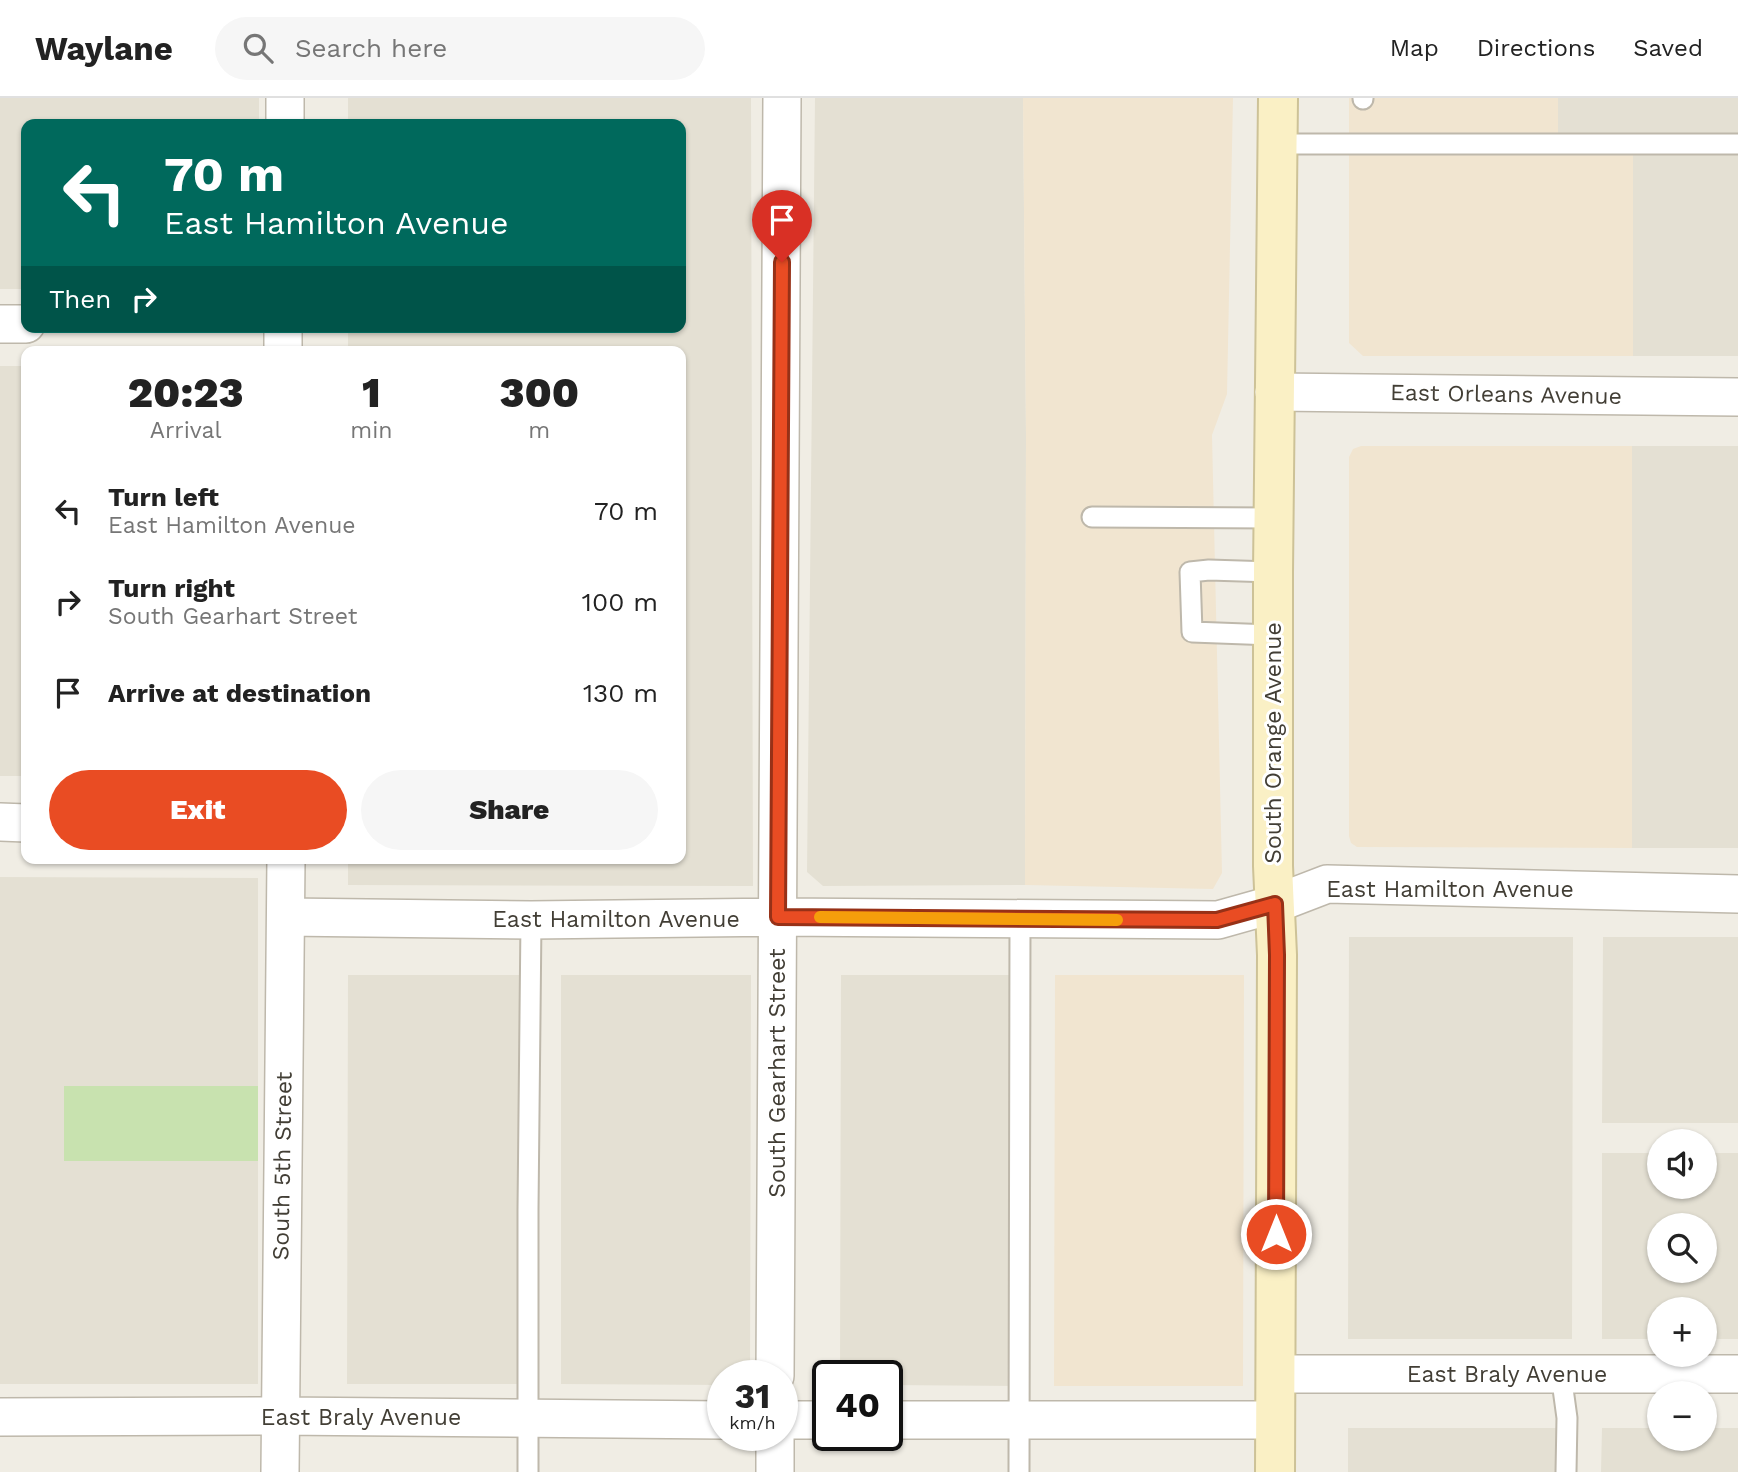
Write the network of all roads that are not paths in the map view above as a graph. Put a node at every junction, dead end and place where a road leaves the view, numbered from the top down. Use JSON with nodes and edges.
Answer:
{"nodes":[{"id":1,"x":285,"y":98,"type":"edge"},
{"id":2,"x":782,"y":98,"type":"edge"},
{"id":3,"x":1278,"y":98,"type":"edge"},
{"id":4,"x":285,"y":119,"type":"edge"},
{"id":5,"x":1278,"y":144,"type":"junction"},
{"id":6,"x":1738,"y":144,"type":"edge"},
{"id":7,"x":0,"y":324,"type":"edge"},
{"id":8,"x":21,"y":324,"type":"edge"},
{"id":9,"x":1274,"y":392,"type":"junction"},
{"id":10,"x":1738,"y":397,"type":"edge"},
{"id":11,"x":1092,"y":517,"type":"dead end"},
{"id":12,"x":1273,"y":518,"type":"junction"},
{"id":13,"x":1273,"y":572,"type":"junction"},
{"id":14,"x":1273,"y":635,"type":"junction"},
{"id":15,"x":0,"y":822,"type":"edge"},
{"id":16,"x":21,"y":822,"type":"edge"},
{"id":17,"x":286,"y":864,"type":"edge"},
{"id":18,"x":1738,"y":894,"type":"edge"},
{"id":19,"x":1275,"y":904,"type":"junction"},
{"id":20,"x":286,"y":917,"type":"junction"},
{"id":21,"x":778,"y":917,"type":"junction"},
{"id":22,"x":1020,"y":919,"type":"junction"},
{"id":23,"x":531,"y":920,"type":"junction"},
{"id":24,"x":775,"y":1360,"type":"edge"},
{"id":25,"x":1276,"y":1374,"type":"junction"},
{"id":26,"x":1560,"y":1374,"type":"junction"},
{"id":27,"x":1738,"y":1374,"type":"edge"},
{"id":28,"x":279,"y":1416,"type":"junction"},
{"id":29,"x":0,"y":1417,"type":"edge"},
{"id":30,"x":528,"y":1418,"type":"junction"},
{"id":31,"x":1019,"y":1419,"type":"junction"},
{"id":32,"x":707,"y":1420,"type":"edge"},
{"id":33,"x":903,"y":1420,"type":"edge"},
{"id":34,"x":1275,"y":1420,"type":"junction"},
{"id":35,"x":775,"y":1451,"type":"edge"},
{"id":36,"x":280,"y":1472,"type":"edge"},
{"id":37,"x":528,"y":1472,"type":"edge"},
{"id":38,"x":775,"y":1472,"type":"edge"},
{"id":39,"x":1019,"y":1472,"type":"edge"},
{"id":40,"x":1275,"y":1472,"type":"edge"},
{"id":41,"x":1566,"y":1472,"type":"edge"}],
"edges":[{"from":1,"to":4,"type":"street"},
{"from":2,"to":21,"type":"street","name":"South Gearhart Street"},
{"from":3,"to":5,"type":"street","name":"South Orange Avenue"},
{"from":5,"to":6,"type":"lane"},
{"from":5,"to":9,"type":"street","name":"South Orange Avenue"},
{"from":7,"to":8,"type":"street"},
{"from":9,"to":10,"type":"street","name":"East Orleans Avenue"},
{"from":9,"to":12,"type":"street","name":"South Orange Avenue"},
{"from":11,"to":12,"type":"lane"},
{"from":12,"to":13,"type":"street","name":"South Orange Avenue"},
{"from":13,"to":14,"type":"street","name":"South Orange Avenue"},
{"from":13,"to":14,"type":"lane"},
{"from":14,"to":19,"type":"street","name":"South Orange Avenue"},
{"from":15,"to":16,"type":"street"},
{"from":17,"to":20,"type":"street","name":"South 5th Street"},
{"from":18,"to":19,"type":"street","name":"East Hamilton Avenue"},
{"from":19,"to":22,"type":"street","name":"East Hamilton Avenue"},
{"from":19,"to":25,"type":"street","name":"South Orange Avenue"},
{"from":20,"to":23,"type":"street","name":"East Hamilton Avenue"},
{"from":20,"to":28,"type":"street","name":"South 5th Street"},
{"from":21,"to":22,"type":"street","name":"East Hamilton Avenue"},
{"from":21,"to":23,"type":"street","name":"East Hamilton Avenue"},
{"from":21,"to":24,"type":"street","name":"South Gearhart Street"},
{"from":22,"to":31,"type":"lane"},
{"from":23,"to":30,"type":"lane"},
{"from":25,"to":26,"type":"street","name":"East Braly Avenue"},
{"from":25,"to":34,"type":"street","name":"South Orange Avenue"},
{"from":26,"to":27,"type":"street","name":"East Braly Avenue"},
{"from":26,"to":41,"type":"lane"},
{"from":28,"to":29,"type":"street","name":"East Braly Avenue"},
{"from":28,"to":30,"type":"street","name":"East Braly Avenue"},
{"from":28,"to":36,"type":"street","name":"South 5th Street"},
{"from":30,"to":32,"type":"street","name":"East Braly Avenue"},
{"from":30,"to":37,"type":"lane"},
{"from":31,"to":33,"type":"street"},
{"from":31,"to":34,"type":"street"},
{"from":31,"to":39,"type":"lane"},
{"from":34,"to":40,"type":"street","name":"South Orange Avenue"},
{"from":35,"to":38,"type":"street"}]}
